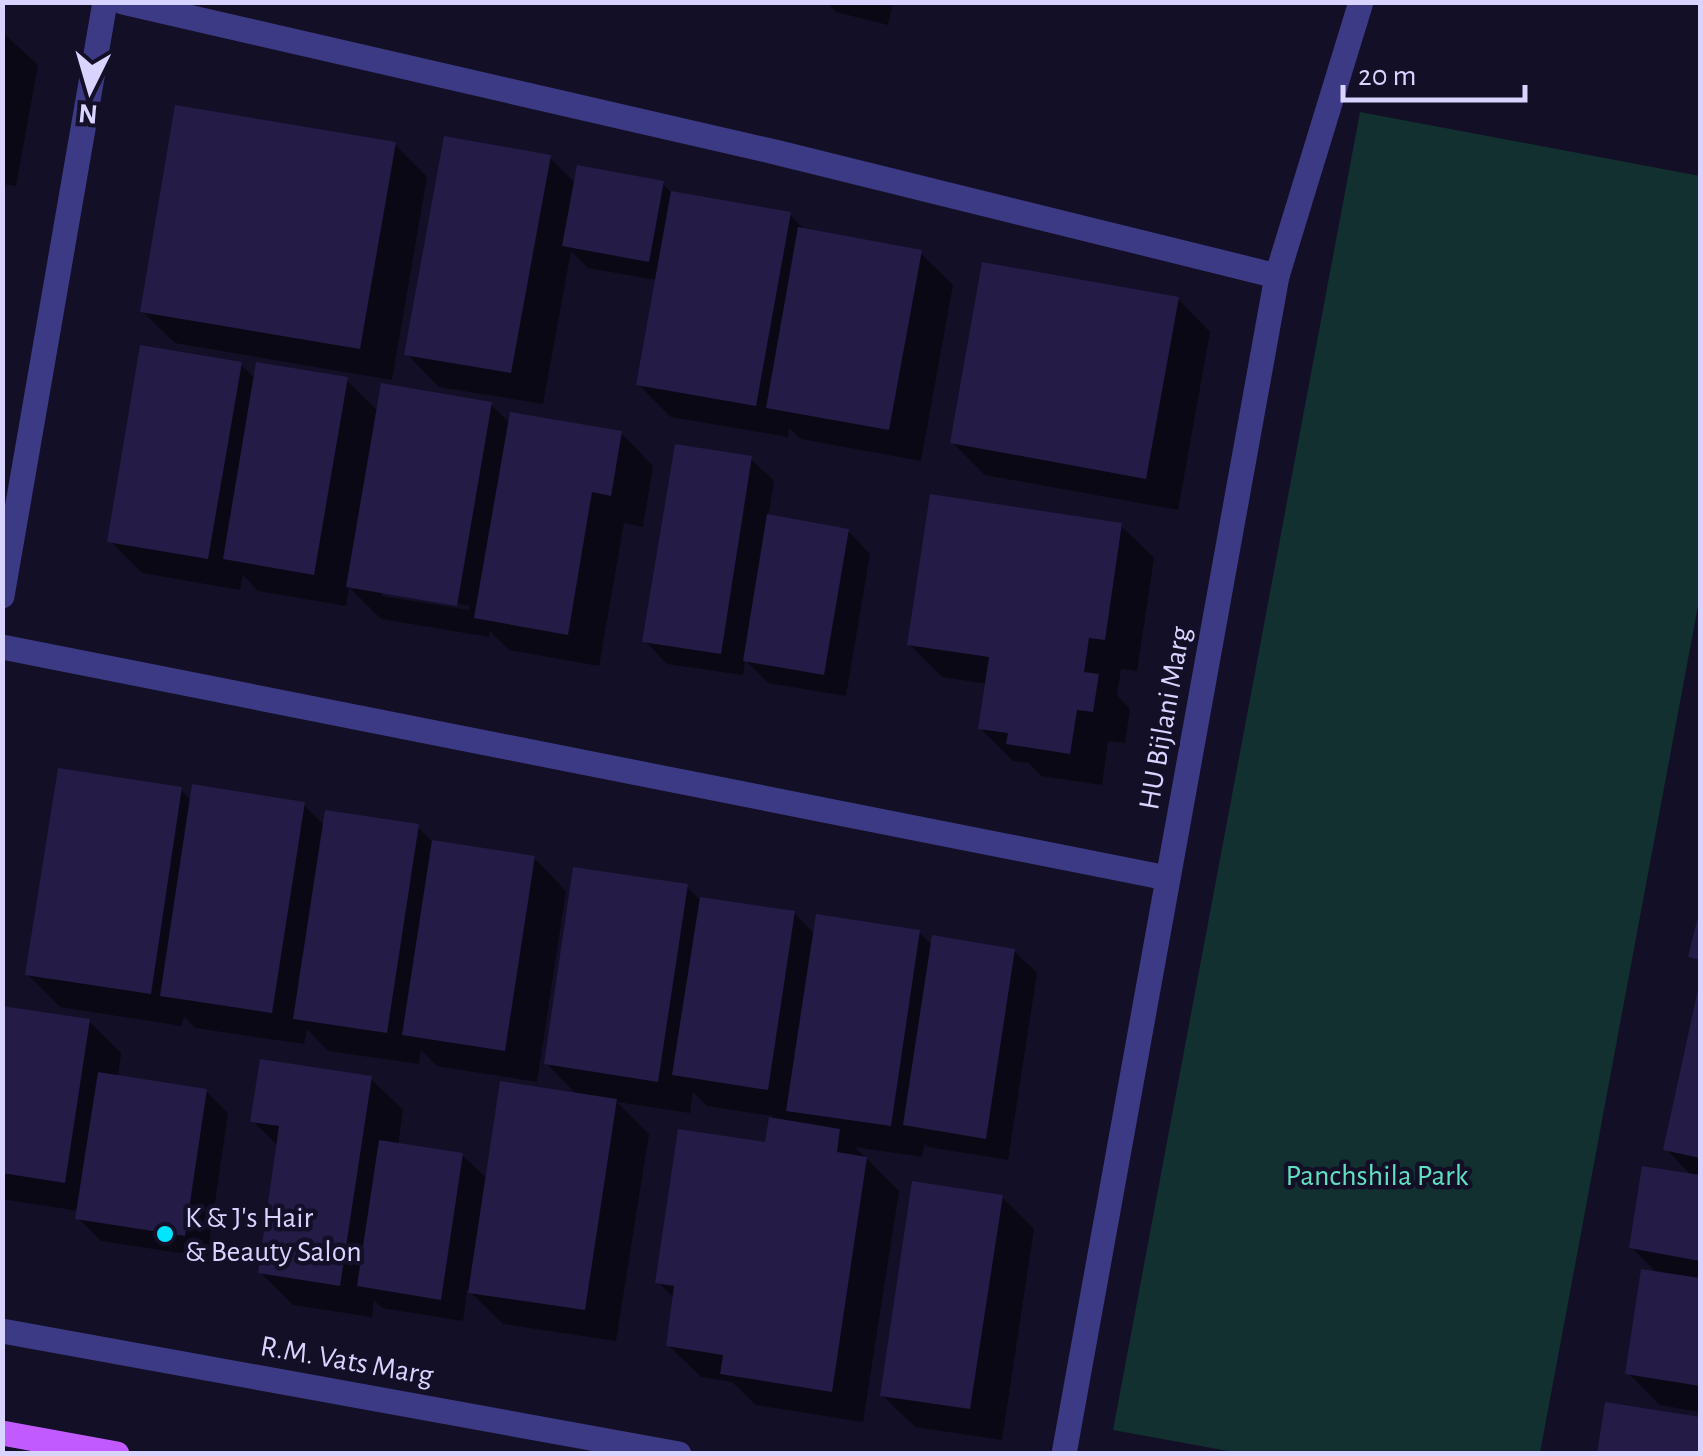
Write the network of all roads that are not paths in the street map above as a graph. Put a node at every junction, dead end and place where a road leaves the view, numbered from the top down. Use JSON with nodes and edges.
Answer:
{"nodes":[{"id":1,"x":106,"y":2,"type":"edge"},
{"id":2,"x":123,"y":2,"type":"edge"},
{"id":3,"x":1362,"y":2,"type":"edge"},
{"id":4,"x":1277,"y":276,"type":"junction"},
{"id":5,"x":2,"y":596,"type":"edge"},
{"id":6,"x":2,"y":647,"type":"edge"},
{"id":7,"x":1168,"y":878,"type":"junction"},
{"id":8,"x":2,"y":1330,"type":"edge"},
{"id":9,"x":2,"y":1434,"type":"edge"},
{"id":10,"x":118,"y":1454,"type":"edge"},
{"id":11,"x":679,"y":1454,"type":"edge"},
{"id":12,"x":1064,"y":1454,"type":"edge"}],
"edges":[{"from":1,"to":5,"type":"street"},
{"from":2,"to":4,"type":"street"},
{"from":3,"to":4,"type":"street","name":"HU Bijlani Marg"},
{"from":4,"to":7,"type":"street","name":"HU Bijlani Marg"},
{"from":6,"to":7,"type":"street"},
{"from":7,"to":12,"type":"street","name":"HU Bijlani Marg"},
{"from":8,"to":11,"type":"street","name":"R.M. Vats Marg"},
{"from":9,"to":10,"type":"main road"}]}
